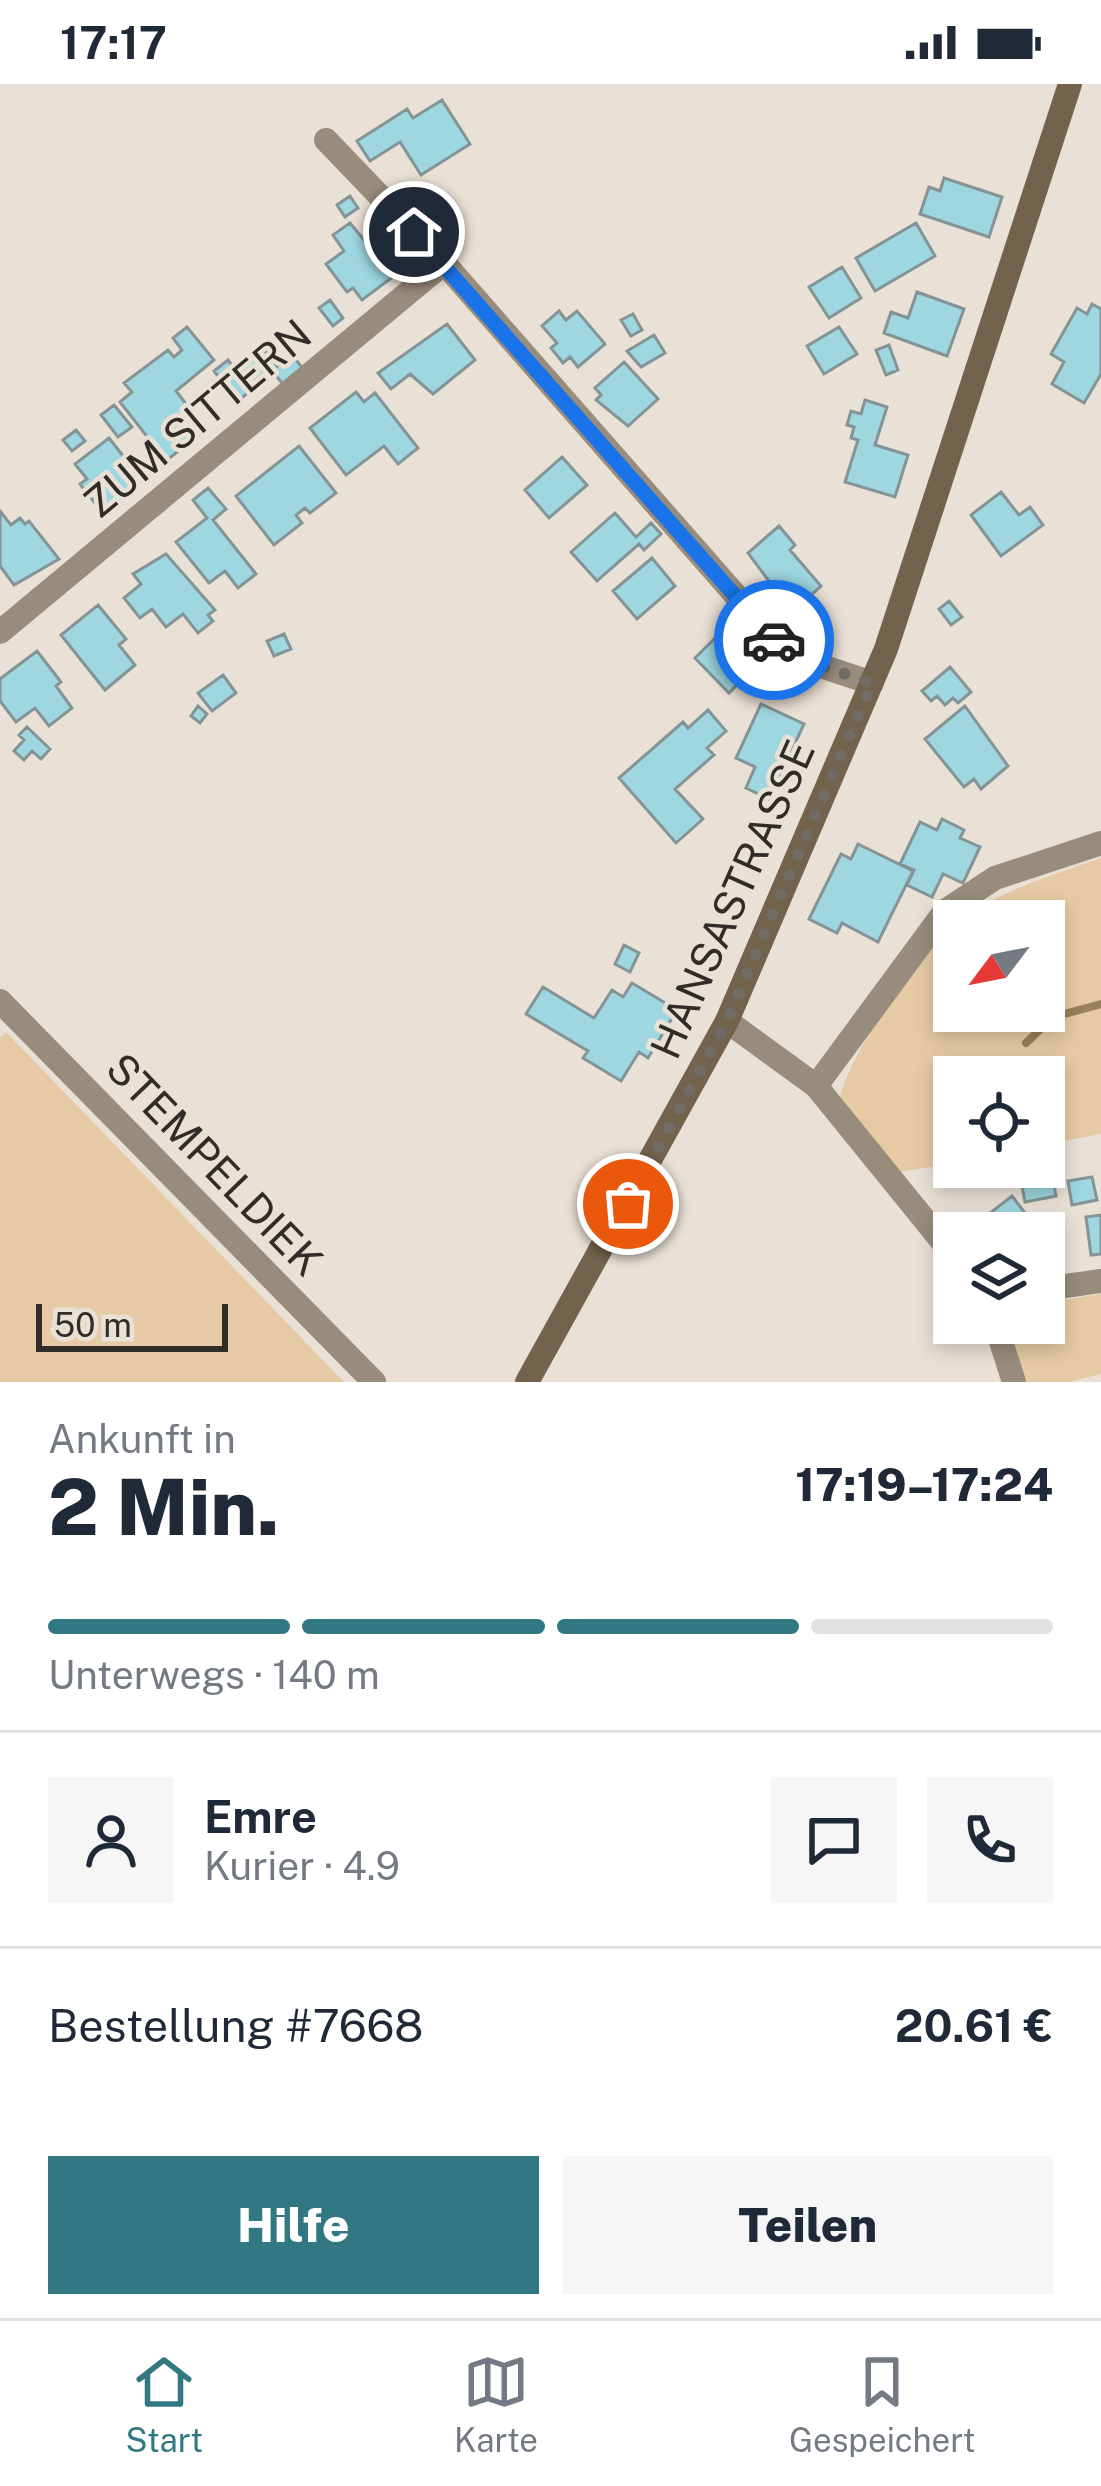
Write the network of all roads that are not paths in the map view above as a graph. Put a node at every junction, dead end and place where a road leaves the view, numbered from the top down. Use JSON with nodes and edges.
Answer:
{"nodes":[{"id":1,"x":1070,"y":84,"type":"edge"},
{"id":2,"x":326,"y":140,"type":"dead end"},
{"id":3,"x":444,"y":263,"type":"junction"},
{"id":4,"x":0,"y":632,"type":"edge"},
{"id":5,"x":872,"y":683,"type":"junction"},
{"id":6,"x":1101,"y":843,"type":"edge"},
{"id":7,"x":0,"y":1001,"type":"edge"},
{"id":8,"x":727,"y":1021,"type":"junction"},
{"id":9,"x":816,"y":1086,"type":"junction"},
{"id":10,"x":933,"y":1230,"type":"edge"},
{"id":11,"x":1101,"y":1281,"type":"edge"},
{"id":12,"x":1065,"y":1286,"type":"edge"},
{"id":13,"x":1002,"y":1344,"type":"edge"},
{"id":14,"x":374,"y":1382,"type":"edge"},
{"id":15,"x":526,"y":1382,"type":"edge"},
{"id":16,"x":1014,"y":1382,"type":"edge"}],
"edges":[{"from":1,"to":5,"type":"main road","name":"HANSASTRASSE"},
{"from":2,"to":3,"type":"street"},
{"from":3,"to":4,"type":"street","name":"ZUM SITTERN"},
{"from":3,"to":5,"type":"street"},
{"from":5,"to":8,"type":"main road","name":"HANSASTRASSE"},
{"from":6,"to":9,"type":"street"},
{"from":7,"to":14,"type":"street","name":"STEMPELDIEK"},
{"from":8,"to":9,"type":"street"},
{"from":8,"to":15,"type":"main road","name":"HANSASTRASSE"},
{"from":9,"to":10,"type":"street"},
{"from":11,"to":12,"type":"street"},
{"from":13,"to":16,"type":"street"}]}
